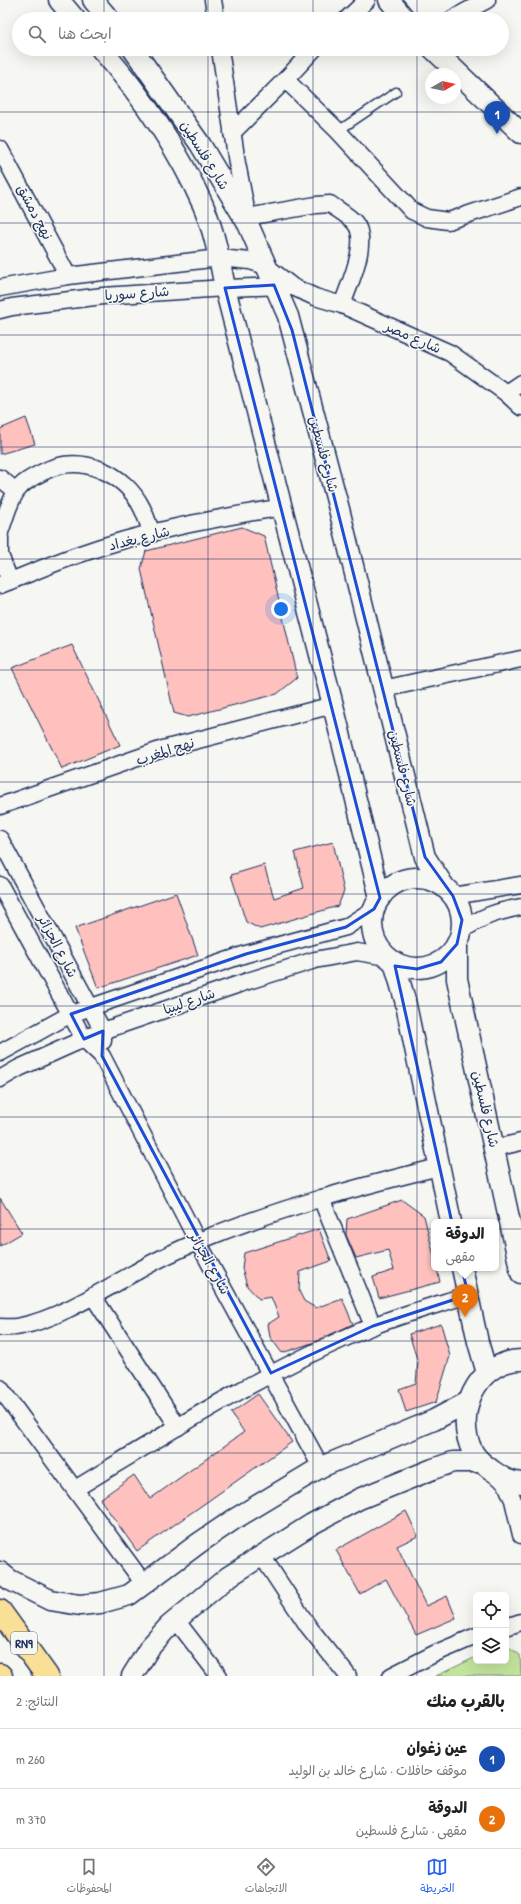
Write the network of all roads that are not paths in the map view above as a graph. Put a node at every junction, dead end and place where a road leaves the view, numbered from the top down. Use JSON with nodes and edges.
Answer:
{"nodes":[{"id":1,"x":59,"y":0,"type":"edge"},
{"id":2,"x":93,"y":0,"type":"edge"},
{"id":3,"x":213,"y":0,"type":"edge"},
{"id":4,"x":367,"y":0,"type":"edge"},
{"id":5,"x":389,"y":0,"type":"edge"},
{"id":6,"x":487,"y":0,"type":"edge"},
{"id":7,"x":69,"y":12,"type":"edge"},
{"id":8,"x":102,"y":12,"type":"edge"},
{"id":9,"x":215,"y":12,"type":"edge"},
{"id":10,"x":354,"y":12,"type":"edge"},
{"id":11,"x":399,"y":12,"type":"edge"},
{"id":12,"x":465,"y":12,"type":"edge"},
{"id":13,"x":106,"y":56,"type":"edge"},
{"id":14,"x":138,"y":56,"type":"edge"},
{"id":15,"x":221,"y":56,"type":"edge"},
{"id":16,"x":307,"y":56,"type":"edge"},
{"id":17,"x":441,"y":56,"type":"edge"},
{"id":18,"x":287,"y":78,"type":"junction"},
{"id":19,"x":396,"y":92,"type":"dead end"},
{"id":20,"x":518,"y":128,"type":"edge"},
{"id":21,"x":338,"y":132,"type":"junction"},
{"id":22,"x":232,"y":133,"type":"junction"},
{"id":23,"x":0,"y":149,"type":"edge"},
{"id":24,"x":521,"y":197,"type":"edge"},
{"id":25,"x":248,"y":221,"type":"junction"},
{"id":26,"x":219,"y":258,"type":"junction"},
{"id":27,"x":266,"y":266,"type":"junction"},
{"id":28,"x":102,"y":272,"type":"junction"},
{"id":29,"x":68,"y":276,"type":"junction"},
{"id":30,"x":284,"y":286,"type":"junction"},
{"id":31,"x":0,"y":288,"type":"edge"},
{"id":32,"x":225,"y":288,"type":"junction"},
{"id":33,"x":103,"y":296,"type":"junction"},
{"id":34,"x":342,"y":305,"type":"junction"},
{"id":35,"x":0,"y":310,"type":"edge"},
{"id":36,"x":521,"y":383,"type":"edge"},
{"id":37,"x":506,"y":393,"type":"junction"},
{"id":38,"x":521,"y":408,"type":"edge"},
{"id":39,"x":0,"y":478,"type":"edge"},
{"id":40,"x":16,"y":491,"type":"junction"},
{"id":41,"x":282,"y":507,"type":"junction"},
{"id":42,"x":0,"y":532,"type":"edge"},
{"id":43,"x":152,"y":534,"type":"junction"},
{"id":44,"x":0,"y":537,"type":"edge"},
{"id":45,"x":5,"y":583,"type":"edge"},
{"id":46,"x":521,"y":659,"type":"edge"},
{"id":47,"x":384,"y":689,"type":"junction"},
{"id":48,"x":333,"y":705,"type":"junction"},
{"id":49,"x":0,"y":806,"type":"edge"},
{"id":50,"x":0,"y":839,"type":"edge"},
{"id":51,"x":0,"y":885,"type":"edge"},
{"id":52,"x":521,"y":885,"type":"edge"},
{"id":53,"x":449,"y":892,"type":"junction"},
{"id":54,"x":377,"y":903,"type":"junction"},
{"id":55,"x":521,"y":907,"type":"edge"},
{"id":56,"x":459,"y":938,"type":"junction"},
{"id":57,"x":390,"y":959,"type":"junction"},
{"id":58,"x":91,"y":1007,"type":"junction"},
{"id":59,"x":71,"y":1014,"type":"junction"},
{"id":60,"x":103,"y":1031,"type":"junction"},
{"id":61,"x":84,"y":1039,"type":"junction"},
{"id":62,"x":0,"y":1053,"type":"edge"},
{"id":63,"x":102,"y":1056,"type":"junction"},
{"id":64,"x":0,"y":1079,"type":"edge"},
{"id":65,"x":521,"y":1142,"type":"edge"},
{"id":66,"x":495,"y":1148,"type":"junction"},
{"id":67,"x":439,"y":1167,"type":"junction"},
{"id":68,"x":321,"y":1198,"type":"junction"},
{"id":69,"x":450,"y":1219,"type":"edge"},
{"id":70,"x":198,"y":1242,"type":"junction"},
{"id":71,"x":463,"y":1271,"type":"edge"},
{"id":72,"x":521,"y":1273,"type":"edge"},
{"id":73,"x":468,"y":1295,"type":"junction"},
{"id":74,"x":94,"y":1296,"type":"junction"},
{"id":75,"x":373,"y":1326,"type":"junction"},
{"id":76,"x":0,"y":1327,"type":"edge"},
{"id":77,"x":521,"y":1360,"type":"edge"},
{"id":78,"x":271,"y":1373,"type":"junction"},
{"id":79,"x":487,"y":1373,"type":"junction"},
{"id":80,"x":0,"y":1388,"type":"edge"},
{"id":81,"x":468,"y":1402,"type":"junction"},
{"id":82,"x":178,"y":1426,"type":"junction"},
{"id":83,"x":481,"y":1462,"type":"junction"},
{"id":84,"x":321,"y":1467,"type":"junction"},
{"id":85,"x":513,"y":1481,"type":"edge"},
{"id":86,"x":75,"y":1489,"type":"junction"},
{"id":87,"x":521,"y":1535,"type":"edge"},
{"id":88,"x":262,"y":1556,"type":"junction"},
{"id":89,"x":0,"y":1572,"type":"edge"},
{"id":90,"x":145,"y":1585,"type":"junction"},
{"id":91,"x":0,"y":1611,"type":"edge"},
{"id":92,"x":176,"y":1620,"type":"junction"},
{"id":93,"x":521,"y":1622,"type":"edge"},
{"id":94,"x":509,"y":1626,"type":"edge"},
{"id":95,"x":473,"y":1637,"type":"edge"},
{"id":96,"x":47,"y":1676,"type":"edge"},
{"id":97,"x":132,"y":1676,"type":"edge"},
{"id":98,"x":219,"y":1676,"type":"edge"},
{"id":99,"x":348,"y":1676,"type":"edge"},
{"id":100,"x":391,"y":1676,"type":"edge"}],
"edges":[{"from":1,"to":7,"type":"street"},
{"from":2,"to":8,"type":"street"},
{"from":3,"to":9,"type":"street"},
{"from":4,"to":10,"type":"street"},
{"from":5,"to":11,"type":"street"},
{"from":6,"to":12,"type":"street"},
{"from":13,"to":26,"type":"street","name":"شارع فلسطين"},
{"from":14,"to":25,"type":"street","name":"شارع فلسطين"},
{"from":15,"to":22,"type":"street"},
{"from":16,"to":18,"type":"street"},
{"from":17,"to":20,"type":"street"},
{"from":18,"to":21,"type":"street"},
{"from":18,"to":22,"type":"street"},
{"from":19,"to":21,"type":"lane"},
{"from":21,"to":24,"type":"street"},
{"from":22,"to":25,"type":"street"},
{"from":23,"to":29,"type":"street","name":"نهج دمشق"},
{"from":25,"to":27,"type":"street","name":"شارع فلسطين"},
{"from":25,"to":34,"type":"street"},
{"from":26,"to":27,"type":"street","name":"شارع سوريا"},
{"from":26,"to":28,"type":"street","name":"شارع سوريا"},
{"from":26,"to":32,"type":"street","name":"شارع فلسطين"},
{"from":27,"to":30,"type":"street","name":"شارع فلسطين"},
{"from":28,"to":29,"type":"street","name":"شارع سوريا"},
{"from":28,"to":33,"type":"street"},
{"from":29,"to":31,"type":"street","name":"شارع سوريا"},
{"from":30,"to":32,"type":"street","name":"شارع سوريا"},
{"from":30,"to":34,"type":"street","name":"شارع مصر"},
{"from":30,"to":47,"type":"street","name":"شارع فلسطين"},
{"from":32,"to":33,"type":"street","name":"شارع سوريا"},
{"from":32,"to":41,"type":"street","name":"شارع فلسطين"},
{"from":33,"to":35,"type":"street","name":"شارع سوريا"},
{"from":34,"to":37,"type":"street","name":"شارع مصر"},
{"from":36,"to":37,"type":"street"},
{"from":37,"to":38,"type":"street","name":"شارع مصر"},
{"from":39,"to":40,"type":"street"},
{"from":40,"to":42,"type":"street"},
{"from":40,"to":43,"type":"street"},
{"from":41,"to":43,"type":"street","name":"شارع بغداد"},
{"from":41,"to":48,"type":"street","name":"شارع فلسطين"},
{"from":43,"to":45,"type":"street","name":"شارع بغداد"},
{"from":44,"to":45,"type":"street"},
{"from":46,"to":47,"type":"street"},
{"from":47,"to":53,"type":"street","name":"شارع فلسطين"},
{"from":48,"to":49,"type":"street","name":"نهج المغرب"},
{"from":48,"to":54,"type":"street","name":"شارع فلسطين"},
{"from":50,"to":58,"type":"street","name":"شارع الجزائر"},
{"from":51,"to":59,"type":"street","name":"شارع الجزائر"},
{"from":52,"to":53,"type":"street"},
{"from":53,"to":54,"type":"street"},
{"from":53,"to":56,"type":"street"},
{"from":54,"to":57,"type":"street"},
{"from":54,"to":58,"type":"street","name":"شارع ليبيا"},
{"from":55,"to":56,"type":"street"},
{"from":56,"to":57,"type":"street"},
{"from":56,"to":66,"type":"street","name":"شارع فلسطين"},
{"from":57,"to":60,"type":"street","name":"شارع ليبيا"},
{"from":57,"to":67,"type":"street"},
{"from":58,"to":59,"type":"street","name":"شارع ليبيا"},
{"from":58,"to":60,"type":"street","name":"شارع الجزائر"},
{"from":59,"to":61,"type":"street","name":"شارع الجزائر"},
{"from":59,"to":62,"type":"street","name":"شارع ليبيا"},
{"from":60,"to":61,"type":"street","name":"شارع ليبيا"},
{"from":60,"to":63,"type":"street","name":"شارع الجزائر"},
{"from":61,"to":63,"type":"street","name":"شارع الجزائر"},
{"from":61,"to":64,"type":"street","name":"شارع ليبيا"},
{"from":63,"to":70,"type":"street","name":"شارع الجزائر"},
{"from":65,"to":66,"type":"street"},
{"from":66,"to":72,"type":"street","name":"شارع فلسطين"},
{"from":67,"to":68,"type":"street"},
{"from":67,"to":69,"type":"street"},
{"from":68,"to":70,"type":"street"},
{"from":68,"to":75,"type":"street"},
{"from":70,"to":74,"type":"street"},
{"from":70,"to":78,"type":"street","name":"شارع الجزائر"},
{"from":71,"to":73,"type":"street"},
{"from":73,"to":75,"type":"street"},
{"from":73,"to":79,"type":"street"},
{"from":74,"to":76,"type":"street"},
{"from":74,"to":82,"type":"street"},
{"from":75,"to":78,"type":"street"},
{"from":77,"to":79,"type":"street"},
{"from":78,"to":82,"type":"street"},
{"from":78,"to":84,"type":"street","name":"شارع الجزائر"},
{"from":79,"to":81,"type":"street"},
{"from":80,"to":86,"type":"street"},
{"from":81,"to":83,"type":"street"},
{"from":81,"to":84,"type":"street"},
{"from":82,"to":86,"type":"street"},
{"from":83,"to":85,"type":"street"},
{"from":83,"to":88,"type":"street"},
{"from":84,"to":90,"type":"street"},
{"from":85,"to":87,"type":"street"},
{"from":86,"to":90,"type":"street"},
{"from":88,"to":92,"type":"street"},
{"from":88,"to":99,"type":"street"},
{"from":89,"to":90,"type":"street"},
{"from":91,"to":96,"type":"highway","number":"RN9"},
{"from":92,"to":97,"type":"street"},
{"from":92,"to":98,"type":"street"},
{"from":93,"to":94,"type":"street"},
{"from":95,"to":100,"type":"street"}]}
